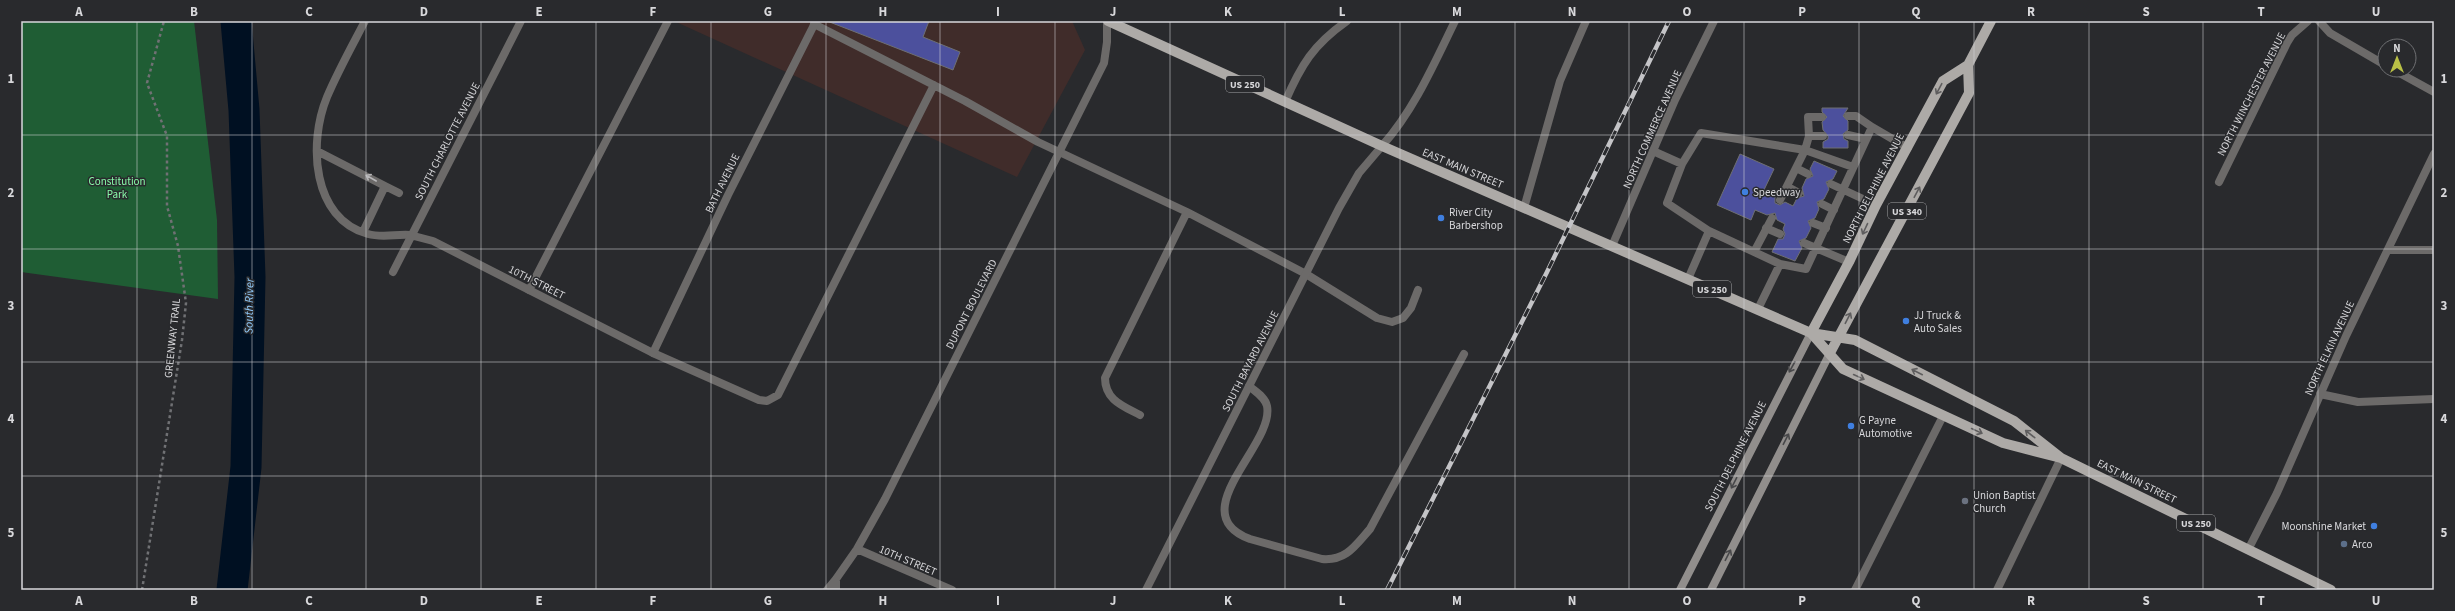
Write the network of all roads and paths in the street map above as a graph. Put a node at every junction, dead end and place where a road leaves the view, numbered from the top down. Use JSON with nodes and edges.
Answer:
{"nodes":[{"id":1,"x":164,"y":21,"type":"edge"},
{"id":2,"x":364,"y":21,"type":"edge"},
{"id":3,"x":521,"y":21,"type":"edge"},
{"id":4,"x":668,"y":21,"type":"edge"},
{"id":5,"x":1107,"y":21,"type":"edge"},
{"id":6,"x":1347,"y":21,"type":"edge"},
{"id":7,"x":1455,"y":21,"type":"edge"},
{"id":8,"x":1586,"y":21,"type":"edge"},
{"id":9,"x":1714,"y":21,"type":"edge"},
{"id":10,"x":1991,"y":21,"type":"edge"},
{"id":11,"x":2308,"y":21,"type":"edge"},
{"id":12,"x":2319,"y":21,"type":"edge"},
{"id":13,"x":815,"y":22,"type":"edge"},
{"id":14,"x":2377,"y":60,"type":"edge"},
{"id":15,"x":1968,"y":64,"type":"junction"},
{"id":16,"x":2409,"y":78,"type":"edge"},
{"id":17,"x":934,"y":85,"type":"junction"},
{"id":18,"x":2434,"y":92,"type":"edge"},
{"id":19,"x":1285,"y":102,"type":"junction"},
{"id":20,"x":1848,"y":116,"type":"dead end"},
{"id":21,"x":1822,"y":117,"type":"dead end"},
{"id":22,"x":1872,"y":127,"type":"junction"},
{"id":23,"x":1848,"y":135,"type":"dead end"},
{"id":24,"x":1809,"y":136,"type":"junction"},
{"id":25,"x":1823,"y":136,"type":"dead end"},
{"id":26,"x":1866,"y":139,"type":"junction"},
{"id":27,"x":1382,"y":146,"type":"junction"},
{"id":28,"x":1908,"y":148,"type":"junction"},
{"id":29,"x":1805,"y":150,"type":"junction"},
{"id":30,"x":318,"y":151,"type":"junction"},
{"id":31,"x":1060,"y":151,"type":"junction"},
{"id":32,"x":1653,"y":151,"type":"junction"},
{"id":33,"x":2433,"y":158,"type":"edge"},
{"id":34,"x":1682,"y":164,"type":"junction"},
{"id":35,"x":1853,"y":167,"type":"junction"},
{"id":36,"x":1796,"y":168,"type":"junction"},
{"id":37,"x":1808,"y":174,"type":"dead end"},
{"id":38,"x":2220,"y":182,"type":"dead end"},
{"id":39,"x":1831,"y":184,"type":"dead end"},
{"id":40,"x":385,"y":186,"type":"junction"},
{"id":41,"x":1788,"y":187,"type":"junction"},
{"id":42,"x":1842,"y":190,"type":"junction"},
{"id":43,"x":1800,"y":193,"type":"dead end"},
{"id":44,"x":399,"y":194,"type":"dead end"},
{"id":45,"x":1780,"y":200,"type":"dead end"},
{"id":46,"x":1822,"y":204,"type":"dead end"},
{"id":47,"x":1876,"y":205,"type":"junction"},
{"id":48,"x":1524,"y":208,"type":"junction"},
{"id":49,"x":1834,"y":210,"type":"junction"},
{"id":50,"x":1187,"y":212,"type":"junction"},
{"id":51,"x":1772,"y":218,"type":"dead end"},
{"id":52,"x":1813,"y":223,"type":"dead end"},
{"id":53,"x":1766,"y":228,"type":"junction"},
{"id":54,"x":1826,"y":228,"type":"junction"},
{"id":55,"x":1709,"y":231,"type":"junction"},
{"id":56,"x":363,"y":232,"type":"junction"},
{"id":57,"x":1780,"y":234,"type":"dead end"},
{"id":58,"x":410,"y":235,"type":"junction"},
{"id":59,"x":1804,"y":243,"type":"dead end"},
{"id":60,"x":1612,"y":246,"type":"junction"},
{"id":61,"x":1817,"y":248,"type":"junction"},
{"id":62,"x":2389,"y":250,"type":"junction"},
{"id":63,"x":2434,"y":250,"type":"edge"},
{"id":64,"x":1754,"y":252,"type":"junction"},
{"id":65,"x":1849,"y":262,"type":"junction"},
{"id":66,"x":1780,"y":264,"type":"junction"},
{"id":67,"x":393,"y":272,"type":"dead end"},
{"id":68,"x":1306,"y":274,"type":"junction"},
{"id":69,"x":1688,"y":279,"type":"junction"},
{"id":70,"x":529,"y":290,"type":"junction"},
{"id":71,"x":1418,"y":290,"type":"dead end"},
{"id":72,"x":1758,"y":309,"type":"junction"},
{"id":73,"x":1811,"y":333,"type":"junction"},
{"id":74,"x":1837,"y":339,"type":"junction"},
{"id":75,"x":653,"y":352,"type":"junction"},
{"id":76,"x":1830,"y":353,"type":"junction"},
{"id":77,"x":1464,"y":354,"type":"dead end"},
{"id":78,"x":1249,"y":386,"type":"junction"},
{"id":79,"x":2320,"y":394,"type":"junction"},
{"id":80,"x":2434,"y":399,"type":"edge"},
{"id":81,"x":1140,"y":415,"type":"dead end"},
{"id":82,"x":1943,"y":416,"type":"junction"},
{"id":83,"x":2061,"y":458,"type":"junction"},
{"id":84,"x":857,"y":549,"type":"junction"},
{"id":85,"x":2248,"y":550,"type":"junction"},
{"id":86,"x":836,"y":579,"type":"junction"},
{"id":87,"x":142,"y":590,"type":"edge"},
{"id":88,"x":827,"y":590,"type":"edge"},
{"id":89,"x":836,"y":590,"type":"edge"},
{"id":90,"x":952,"y":590,"type":"edge"},
{"id":91,"x":1146,"y":590,"type":"edge"},
{"id":92,"x":1680,"y":590,"type":"edge"},
{"id":93,"x":1711,"y":590,"type":"edge"},
{"id":94,"x":1855,"y":590,"type":"edge"},
{"id":95,"x":1997,"y":590,"type":"edge"},
{"id":96,"x":2331,"y":590,"type":"edge"}],
"edges":[{"from":1,"to":87,"type":"path","name":"GREENWAY TRAIL"},
{"from":2,"to":30,"type":"street","name":"10TH STREET"},
{"from":3,"to":58,"type":"street","name":"SOUTH CHARLOTTE AVENUE"},
{"from":4,"to":70,"type":"street"},
{"from":5,"to":19,"type":"main road","name":"EAST MAIN STREET","number":"US 250"},
{"from":5,"to":31,"type":"street","name":"DUPONT BOULEVARD"},
{"from":6,"to":19,"type":"street"},
{"from":7,"to":27,"type":"street","name":"SOUTH BAYARD AVENUE"},
{"from":8,"to":48,"type":"street"},
{"from":9,"to":32,"type":"street","name":"NORTH COMMERCE AVENUE"},
{"from":10,"to":15,"type":"main road","name":"NORTH DELPHINE AVENUE","number":"US 340"},
{"from":11,"to":38,"type":"street","name":"NORTH WINCHESTER AVENUE"},
{"from":12,"to":14,"type":"street"},
{"from":13,"to":17,"type":"street"},
{"from":13,"to":75,"type":"street","name":"BATH AVENUE"},
{"from":15,"to":28,"type":"main road","name":"NORTH DELPHINE AVENUE","number":"US 340","one_way":true},
{"from":74,"to":15,"type":"main road","number":"US 340","one_way":true},
{"from":16,"to":18,"type":"street"},
{"from":17,"to":31,"type":"street"},
{"from":17,"to":75,"type":"street","name":"10TH STREET"},
{"from":19,"to":27,"type":"main road","name":"EAST MAIN STREET","number":"US 250"},
{"from":20,"to":22,"type":"street"},
{"from":21,"to":24,"type":"street"},
{"from":22,"to":26,"type":"street"},
{"from":22,"to":28,"type":"street"},
{"from":23,"to":26,"type":"street"},
{"from":24,"to":25,"type":"street"},
{"from":24,"to":29,"type":"street"},
{"from":26,"to":35,"type":"street"},
{"from":27,"to":48,"type":"main road","name":"EAST MAIN STREET","number":"US 250"},
{"from":27,"to":68,"type":"street","name":"SOUTH BAYARD AVENUE"},
{"from":28,"to":47,"type":"main road","name":"NORTH DELPHINE AVENUE","number":"US 340"},
{"from":29,"to":34,"type":"street"},
{"from":29,"to":35,"type":"street"},
{"from":29,"to":36,"type":"street"},
{"from":40,"to":30,"type":"street","one_way":true},
{"from":30,"to":56,"type":"street","name":"10TH STREET"},
{"from":31,"to":50,"type":"street"},
{"from":31,"to":84,"type":"street","name":"DUPONT BOULEVARD"},
{"from":32,"to":34,"type":"street"},
{"from":32,"to":60,"type":"street","name":"NORTH COMMERCE AVENUE"},
{"from":33,"to":62,"type":"street","name":"NORTH ELKIN AVENUE"},
{"from":34,"to":55,"type":"street"},
{"from":35,"to":42,"type":"street"},
{"from":36,"to":37,"type":"street"},
{"from":36,"to":41,"type":"street"},
{"from":39,"to":42,"type":"street"},
{"from":40,"to":44,"type":"street"},
{"from":40,"to":56,"type":"street"},
{"from":41,"to":43,"type":"street"},
{"from":41,"to":45,"type":"street"},
{"from":42,"to":47,"type":"street"},
{"from":42,"to":49,"type":"street"},
{"from":46,"to":49,"type":"street"},
{"from":47,"to":65,"type":"main road","name":"NORTH DELPHINE AVENUE","number":"US 340","one_way":true},
{"from":48,"to":60,"type":"main road","name":"EAST MAIN STREET","number":"US 250"},
{"from":49,"to":54,"type":"street"},
{"from":50,"to":68,"type":"street"},
{"from":50,"to":81,"type":"street"},
{"from":51,"to":53,"type":"street"},
{"from":52,"to":54,"type":"street"},
{"from":53,"to":57,"type":"street"},
{"from":53,"to":64,"type":"street"},
{"from":54,"to":61,"type":"street"},
{"from":55,"to":64,"type":"street"},
{"from":55,"to":69,"type":"street"},
{"from":56,"to":58,"type":"street","name":"10TH STREET"},
{"from":58,"to":67,"type":"street","name":"SOUTH CHARLOTTE AVENUE"},
{"from":58,"to":70,"type":"street","name":"10TH STREET"},
{"from":59,"to":61,"type":"street"},
{"from":60,"to":69,"type":"main road","name":"EAST MAIN STREET","number":"US 250"},
{"from":61,"to":65,"type":"street"},
{"from":61,"to":66,"type":"street"},
{"from":62,"to":63,"type":"street"},
{"from":62,"to":79,"type":"street","name":"NORTH ELKIN AVENUE"},
{"from":64,"to":66,"type":"street"},
{"from":65,"to":73,"type":"main road","name":"NORTH DELPHINE AVENUE","number":"US 340"},
{"from":66,"to":72,"type":"street"},
{"from":68,"to":71,"type":"street"},
{"from":68,"to":78,"type":"street","name":"SOUTH BAYARD AVENUE"},
{"from":69,"to":72,"type":"main road","name":"EAST MAIN STREET","number":"US 250"},
{"from":70,"to":75,"type":"street","name":"10TH STREET"},
{"from":72,"to":73,"type":"main road","name":"EAST MAIN STREET","number":"US 250"},
{"from":73,"to":74,"type":"main road","name":"EAST MAIN STREET","number":"US 250"},
{"from":73,"to":76,"type":"main road","name":"EAST MAIN STREET","number":"US 250"},
{"from":73,"to":92,"type":"main road","name":"SOUTH DELPHINE AVENUE","one_way":true},
{"from":74,"to":76,"type":"main road","number":"US 340"},
{"from":83,"to":74,"type":"main road","name":"EAST MAIN STREET","number":"US 250","one_way":true},
{"from":76,"to":82,"type":"main road","name":"EAST MAIN STREET","number":"US 250","one_way":true},
{"from":93,"to":76,"type":"main road","one_way":true},
{"from":77,"to":78,"type":"street"},
{"from":78,"to":91,"type":"street","name":"SOUTH BAYARD AVENUE"},
{"from":79,"to":80,"type":"street"},
{"from":79,"to":85,"type":"street","name":"NORTH ELKIN AVENUE"},
{"from":82,"to":83,"type":"main road","name":"EAST MAIN STREET","number":"US 250","one_way":true},
{"from":82,"to":94,"type":"street"},
{"from":83,"to":85,"type":"main road","name":"EAST MAIN STREET","number":"US 250"},
{"from":83,"to":95,"type":"street"},
{"from":84,"to":86,"type":"street","name":"DUPONT BOULEVARD"},
{"from":84,"to":90,"type":"street","name":"10TH STREET"},
{"from":85,"to":96,"type":"main road","name":"EAST MAIN STREET","number":"US 250"},
{"from":86,"to":88,"type":"street","name":"DUPONT BOULEVARD"},
{"from":86,"to":89,"type":"street"}]}
